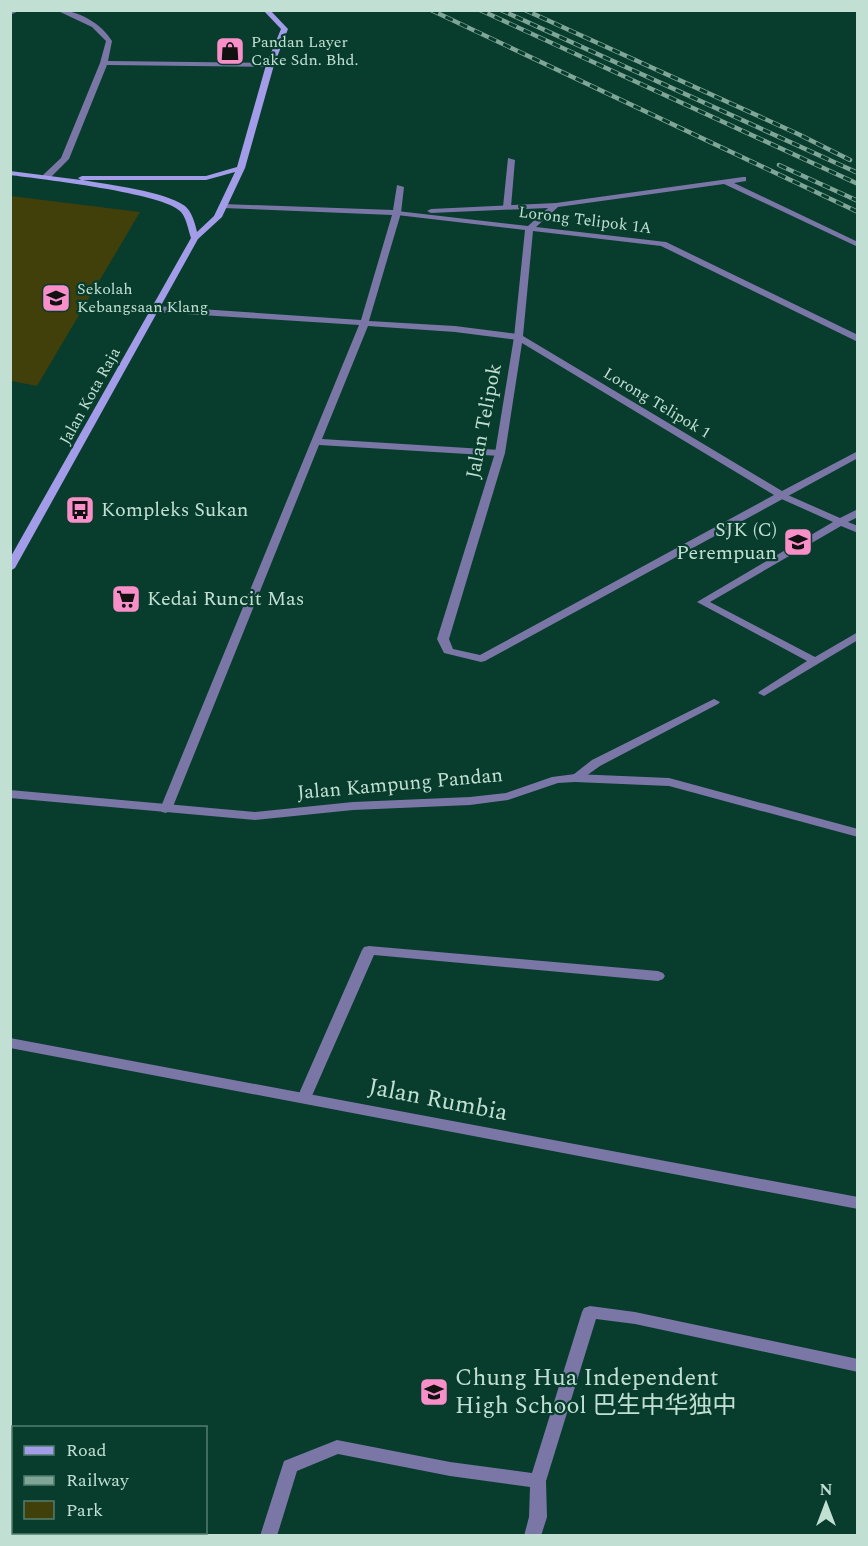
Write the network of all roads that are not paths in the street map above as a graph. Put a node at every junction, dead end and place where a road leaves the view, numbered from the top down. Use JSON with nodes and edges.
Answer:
{"nodes":[{"id":1,"x":18,"y":10,"type":"edge"},
{"id":2,"x":59,"y":10,"type":"edge"},
{"id":3,"x":266,"y":10,"type":"edge"},
{"id":4,"x":10,"y":13,"type":"edge"},
{"id":5,"x":104,"y":63,"type":"junction"},
{"id":6,"x":270,"y":65,"type":"junction"},
{"id":7,"x":511,"y":160,"type":"dead end"},
{"id":8,"x":241,"y":168,"type":"junction"},
{"id":9,"x":10,"y":173,"type":"edge"},
{"id":10,"x":46,"y":177,"type":"junction"},
{"id":11,"x":743,"y":179,"type":"dead end"},
{"id":12,"x":726,"y":182,"type":"junction"},
{"id":13,"x":400,"y":187,"type":"dead end"},
{"id":14,"x":556,"y":205,"type":"junction"},
{"id":15,"x":224,"y":206,"type":"junction"},
{"id":16,"x":507,"y":207,"type":"junction"},
{"id":17,"x":397,"y":213,"type":"junction"},
{"id":18,"x":530,"y":229,"type":"junction"},
{"id":19,"x":195,"y":238,"type":"junction"},
{"id":20,"x":858,"y":245,"type":"edge"},
{"id":21,"x":155,"y":309,"type":"junction"},
{"id":22,"x":364,"y":324,"type":"junction"},
{"id":23,"x":518,"y":338,"type":"junction"},
{"id":24,"x":858,"y":339,"type":"edge"},
{"id":25,"x":315,"y":442,"type":"junction"},
{"id":26,"x":500,"y":453,"type":"junction"},
{"id":27,"x":858,"y":454,"type":"edge"},
{"id":28,"x":781,"y":495,"type":"junction"},
{"id":29,"x":858,"y":512,"type":"edge"},
{"id":30,"x":840,"y":522,"type":"junction"},
{"id":31,"x":858,"y":530,"type":"edge"},
{"id":32,"x":10,"y":568,"type":"edge"},
{"id":33,"x":858,"y":635,"type":"edge"},
{"id":34,"x":815,"y":661,"type":"junction"},
{"id":35,"x":764,"y":693,"type":"dead end"},
{"id":36,"x":714,"y":702,"type":"dead end"},
{"id":37,"x":575,"y":778,"type":"junction"},
{"id":38,"x":10,"y":794,"type":"edge"},
{"id":39,"x":166,"y":809,"type":"junction"},
{"id":40,"x":858,"y":833,"type":"edge"},
{"id":41,"x":658,"y":976,"type":"dead end"},
{"id":42,"x":10,"y":1043,"type":"edge"},
{"id":43,"x":304,"y":1098,"type":"junction"},
{"id":44,"x":858,"y":1203,"type":"edge"},
{"id":45,"x":858,"y":1366,"type":"edge"},
{"id":46,"x":538,"y":1481,"type":"junction"},
{"id":47,"x":268,"y":1536,"type":"edge"},
{"id":48,"x":532,"y":1536,"type":"edge"}],
"edges":[{"from":1,"to":4,"type":"street"},
{"from":2,"to":5,"type":"street"},
{"from":3,"to":6,"type":"main road","name":"Jalan Kota Raja"},
{"from":5,"to":6,"type":"street"},
{"from":5,"to":10,"type":"street"},
{"from":6,"to":8,"type":"main road","name":"Jalan Kota Raja"},
{"from":7,"to":16,"type":"street"},
{"from":8,"to":10,"type":"main road"},
{"from":8,"to":15,"type":"main road","name":"Jalan Kota Raja"},
{"from":9,"to":10,"type":"main road"},
{"from":10,"to":19,"type":"main road"},
{"from":11,"to":12,"type":"street"},
{"from":12,"to":14,"type":"street"},
{"from":12,"to":20,"type":"street"},
{"from":13,"to":17,"type":"street"},
{"from":14,"to":16,"type":"street"},
{"from":14,"to":18,"type":"street"},
{"from":15,"to":17,"type":"street"},
{"from":15,"to":19,"type":"main road","name":"Jalan Kota Raja"},
{"from":16,"to":17,"type":"street"},
{"from":17,"to":18,"type":"street","name":"Lorong Telipok 1A"},
{"from":17,"to":22,"type":"street"},
{"from":18,"to":23,"type":"street","name":"Jalan Telipok"},
{"from":18,"to":24,"type":"street","name":"Lorong Telipok 1A"},
{"from":19,"to":21,"type":"main road","name":"Jalan Kota Raja"},
{"from":21,"to":22,"type":"street"},
{"from":21,"to":32,"type":"main road","name":"Jalan Kota Raja"},
{"from":22,"to":23,"type":"street"},
{"from":22,"to":25,"type":"street"},
{"from":23,"to":26,"type":"street","name":"Jalan Telipok"},
{"from":23,"to":28,"type":"street","name":"Lorong Telipok 1"},
{"from":25,"to":26,"type":"street"},
{"from":25,"to":39,"type":"street"},
{"from":26,"to":28,"type":"street","name":"Jalan Telipok"},
{"from":27,"to":28,"type":"street"},
{"from":28,"to":30,"type":"street","name":"Lorong Telipok 1"},
{"from":29,"to":30,"type":"street"},
{"from":30,"to":31,"type":"street","name":"Lorong Telipok 1"},
{"from":30,"to":34,"type":"street"},
{"from":33,"to":34,"type":"street"},
{"from":34,"to":35,"type":"street"},
{"from":36,"to":37,"type":"street"},
{"from":37,"to":39,"type":"street","name":"Jalan Kampung Pandan"},
{"from":37,"to":40,"type":"street","name":"Jalan Kampung Pandan"},
{"from":38,"to":39,"type":"street","name":"Jalan Kampung Pandan"},
{"from":41,"to":43,"type":"street"},
{"from":42,"to":43,"type":"street","name":"Jalan Rumbia"},
{"from":43,"to":44,"type":"street","name":"Jalan Rumbia"},
{"from":45,"to":46,"type":"street"},
{"from":46,"to":47,"type":"street"},
{"from":46,"to":48,"type":"street"}]}
